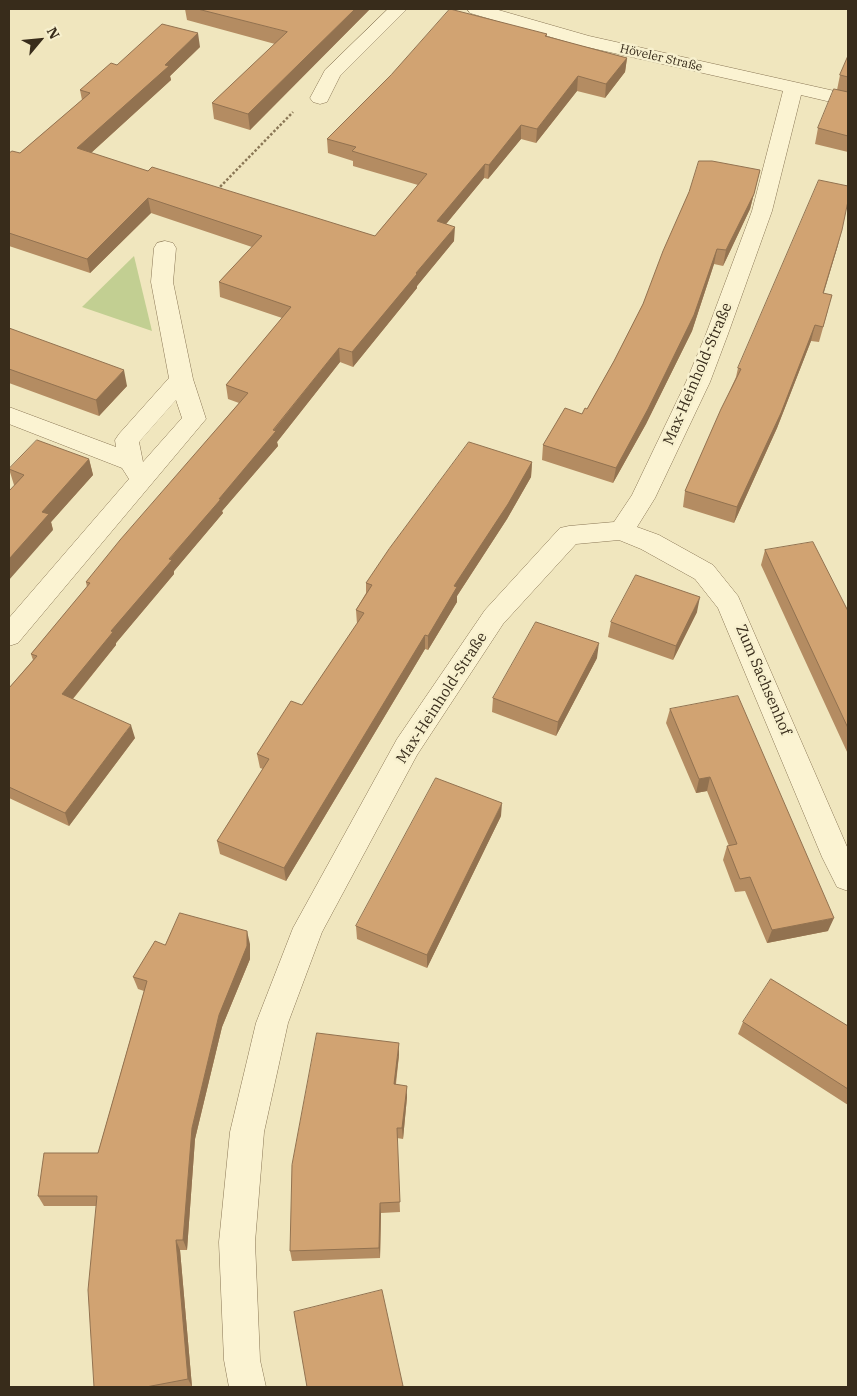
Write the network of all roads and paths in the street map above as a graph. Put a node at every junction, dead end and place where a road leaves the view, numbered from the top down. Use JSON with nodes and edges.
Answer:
{"nodes":[{"id":1,"x":398,"y":9,"type":"edge"},
{"id":2,"x":476,"y":9,"type":"edge"},
{"id":3,"x":793,"y":89,"type":"junction"},
{"id":4,"x":320,"y":98,"type":"dead end"},
{"id":5,"x":848,"y":100,"type":"edge"},
{"id":6,"x":298,"y":107,"type":"dead end"},
{"id":7,"x":216,"y":191,"type":"edge"},
{"id":8,"x":165,"y":248,"type":"dead end"},
{"id":9,"x":181,"y":379,"type":"junction"},
{"id":10,"x":9,"y":415,"type":"edge"},
{"id":11,"x":136,"y":471,"type":"junction"},
{"id":12,"x":621,"y":531,"type":"junction"},
{"id":13,"x":9,"y":636,"type":"edge"},
{"id":14,"x":848,"y":878,"type":"edge"},
{"id":15,"x":247,"y":1387,"type":"edge"}],
"edges":[{"from":1,"to":4,"type":"street"},
{"from":2,"to":3,"type":"street","name":"Höveler Straße"},
{"from":3,"to":5,"type":"street","name":"Höveler Straße"},
{"from":3,"to":12,"type":"street","name":"Max-Heinhold-Straße"},
{"from":6,"to":7,"type":"path"},
{"from":8,"to":9,"type":"street"},
{"from":9,"to":11,"type":"street"},
{"from":9,"to":11,"type":"street"},
{"from":10,"to":11,"type":"street"},
{"from":11,"to":13,"type":"street"},
{"from":12,"to":14,"type":"street","name":"Zum Sachsenhof"},
{"from":12,"to":15,"type":"street","name":"Max-Heinhold-Straße"}]}
